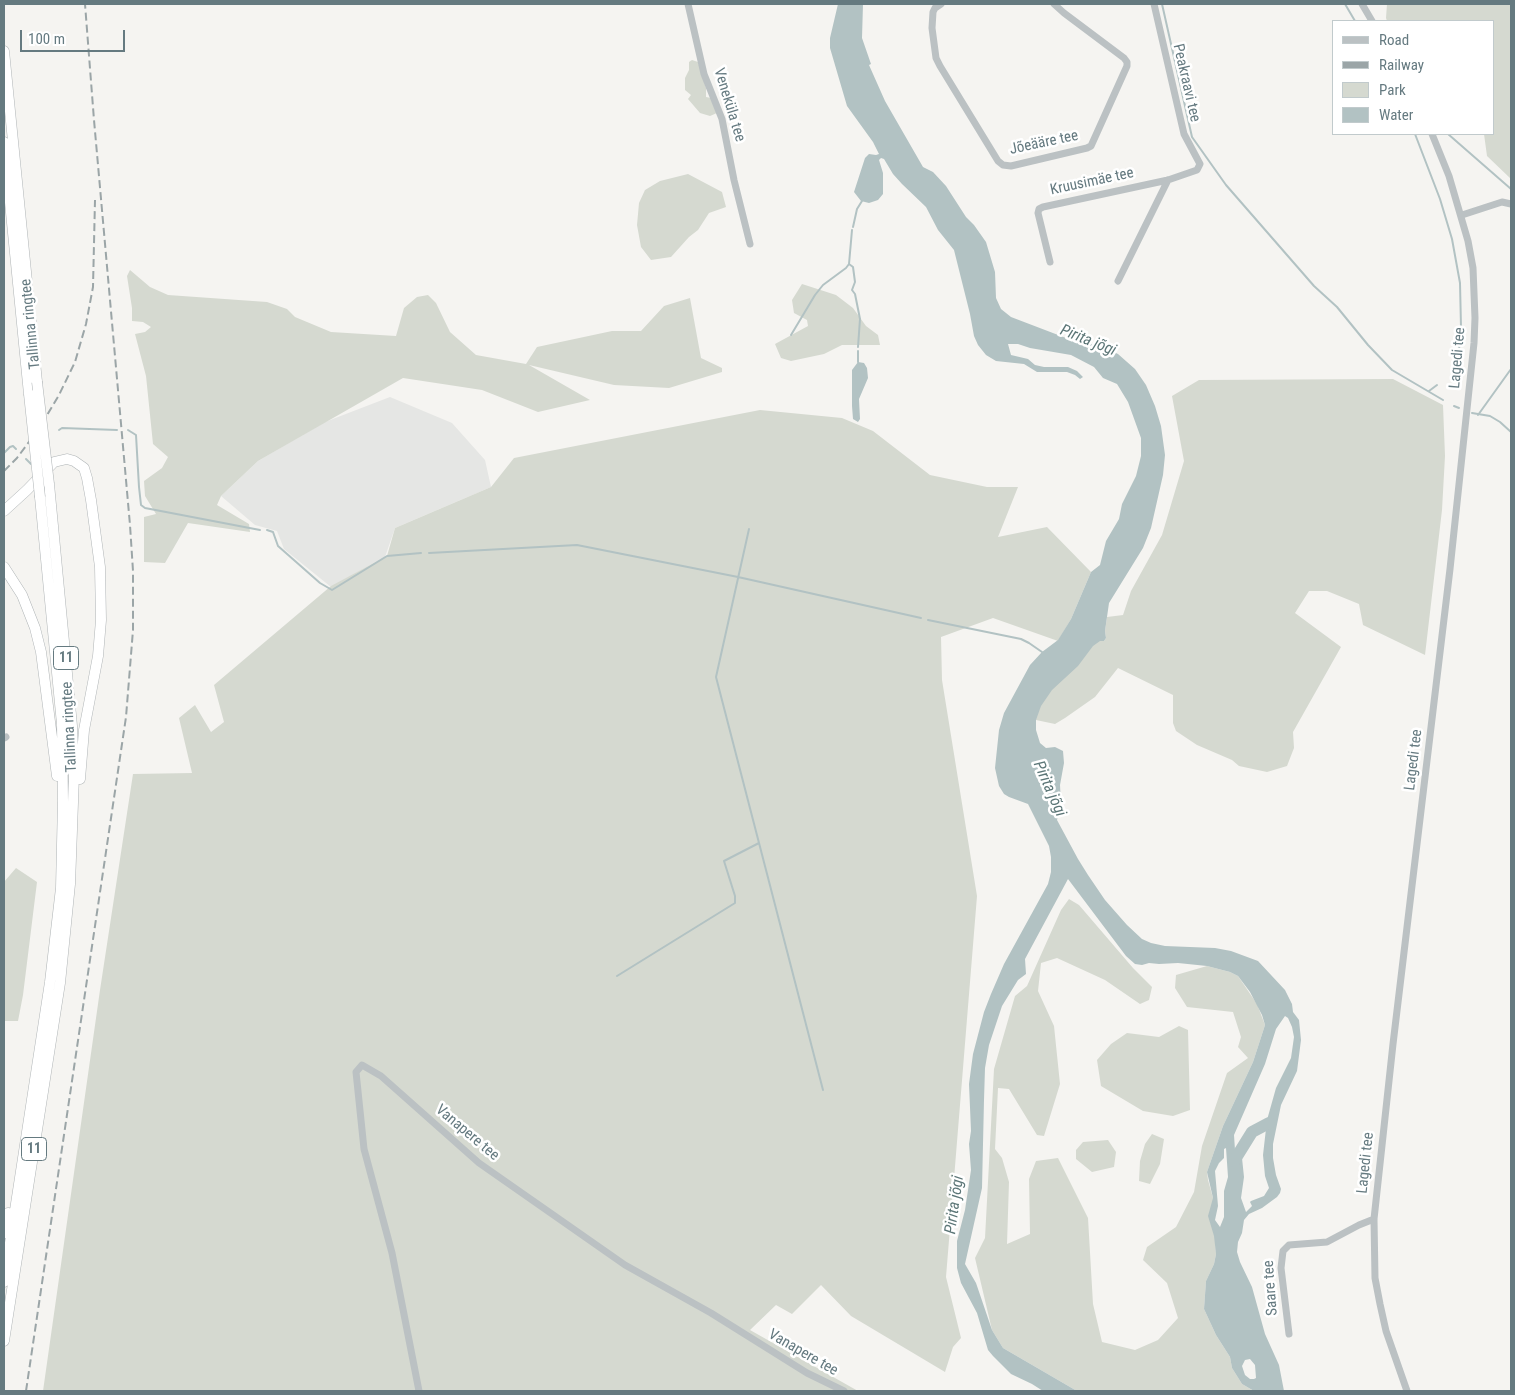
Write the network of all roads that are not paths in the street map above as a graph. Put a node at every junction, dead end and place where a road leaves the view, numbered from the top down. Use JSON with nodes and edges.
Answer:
{"nodes":[{"id":1,"x":688,"y":4,"type":"edge"},
{"id":2,"x":941,"y":4,"type":"edge"},
{"id":3,"x":1054,"y":4,"type":"edge"},
{"id":4,"x":1154,"y":4,"type":"edge"},
{"id":5,"x":1362,"y":4,"type":"edge"},
{"id":6,"x":1371,"y":20,"type":"edge"},
{"id":7,"x":4,"y":51,"type":"edge"},
{"id":8,"x":1432,"y":135,"type":"edge"},
{"id":9,"x":4,"y":142,"type":"edge"},
{"id":10,"x":1200,"y":164,"type":"joint"},
{"id":11,"x":1168,"y":180,"type":"junction"},
{"id":12,"x":1511,"y":204,"type":"edge"},
{"id":13,"x":1462,"y":215,"type":"junction"},
{"id":14,"x":750,"y":244,"type":"dead end"},
{"id":15,"x":1050,"y":262,"type":"dead end"},
{"id":16,"x":1118,"y":281,"type":"dead end"},
{"id":17,"x":4,"y":511,"type":"edge"},
{"id":18,"x":4,"y":567,"type":"edge"},
{"id":19,"x":72,"y":833,"type":"junction"},
{"id":20,"x":62,"y":841,"type":"junction"},
{"id":21,"x":23,"y":1159,"type":"junction"},
{"id":22,"x":1374,"y":1219,"type":"junction"},
{"id":23,"x":4,"y":1233,"type":"edge"},
{"id":24,"x":4,"y":1282,"type":"edge"},
{"id":25,"x":1289,"y":1334,"type":"dead end"},
{"id":26,"x":4,"y":1341,"type":"edge"},
{"id":27,"x":419,"y":1391,"type":"edge"},
{"id":28,"x":844,"y":1391,"type":"edge"},
{"id":29,"x":1408,"y":1391,"type":"edge"}],
"edges":[{"from":1,"to":14,"type":"street","name":"Veneküla tee"},
{"from":2,"to":3,"type":"street","name":"Jõeääre tee"},
{"from":4,"to":10,"type":"street","name":"Peakraavi tee"},
{"from":5,"to":6,"type":"street"},
{"from":7,"to":19,"type":"highway","name":"Tallinna ringtee","number":"11","bridge":true},
{"from":8,"to":13,"type":"street","name":"Lagedi tee"},
{"from":9,"to":20,"type":"highway","name":"Tallinna ringtee","number":"11","bridge":true},
{"from":10,"to":11,"type":"street","name":"Kruusimäe tee"},
{"from":11,"to":15,"type":"street","name":"Kruusimäe tee"},
{"from":11,"to":16,"type":"street"},
{"from":12,"to":13,"type":"street"},
{"from":13,"to":22,"type":"street","name":"Lagedi tee"},
{"from":17,"to":19,"type":"highway"},
{"from":18,"to":20,"type":"highway"},
{"from":19,"to":26,"type":"highway","name":"Tallinna ringtee","number":"11"},
{"from":20,"to":21,"type":"highway","name":"Tallinna ringtee","number":"11"},
{"from":21,"to":23,"type":"highway"},
{"from":21,"to":24,"type":"highway","name":"Tallinna ringtee","number":"11"},
{"from":22,"to":25,"type":"street","name":"Saare tee"},
{"from":22,"to":29,"type":"street","name":"Lagedi tee"},
{"from":27,"to":28,"type":"street","name":"Vanapere tee"}]}
